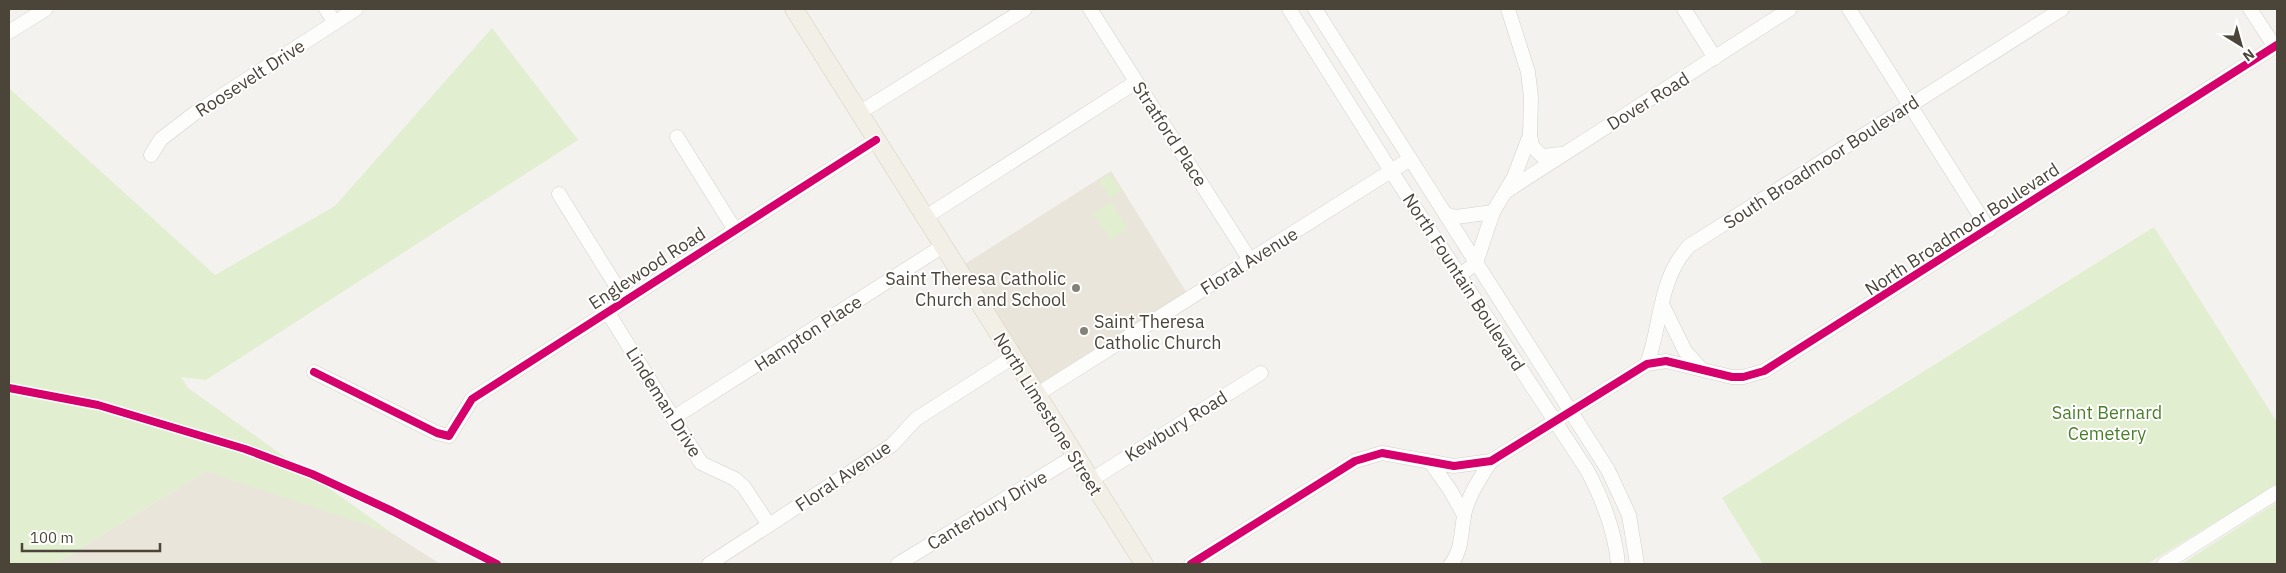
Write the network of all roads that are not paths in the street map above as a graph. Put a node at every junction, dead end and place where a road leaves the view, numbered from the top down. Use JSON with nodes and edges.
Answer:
{"nodes":[{"id":1,"x":46,"y":9,"type":"edge"},
{"id":2,"x":326,"y":9,"type":"edge"},
{"id":3,"x":356,"y":9,"type":"edge"},
{"id":4,"x":794,"y":9,"type":"edge"},
{"id":5,"x":1025,"y":9,"type":"edge"},
{"id":6,"x":1090,"y":9,"type":"edge"},
{"id":7,"x":1289,"y":9,"type":"edge"},
{"id":8,"x":1315,"y":9,"type":"edge"},
{"id":9,"x":1508,"y":9,"type":"edge"},
{"id":10,"x":1684,"y":9,"type":"edge"},
{"id":11,"x":1790,"y":9,"type":"edge"},
{"id":12,"x":1849,"y":9,"type":"edge"},
{"id":13,"x":2062,"y":9,"type":"edge"},
{"id":14,"x":2250,"y":9,"type":"edge"},
{"id":15,"x":335,"y":23,"type":"junction"},
{"id":16,"x":9,"y":32,"type":"edge"},
{"id":17,"x":2276,"y":46,"type":"edge"},
{"id":18,"x":1715,"y":58,"type":"junction"},
{"id":19,"x":1136,"y":82,"type":"junction"},
{"id":20,"x":1910,"y":105,"type":"junction"},
{"id":21,"x":859,"y":113,"type":"junction"},
{"id":22,"x":1530,"y":136,"type":"junction"},
{"id":23,"x":676,"y":137,"type":"dead end"},
{"id":24,"x":876,"y":140,"type":"junction"},
{"id":25,"x":1562,"y":154,"type":"junction"},
{"id":26,"x":151,"y":155,"type":"dead end"},
{"id":27,"x":1410,"y":159,"type":"junction"},
{"id":28,"x":1391,"y":171,"type":"junction"},
{"id":29,"x":1505,"y":192,"type":"junction"},
{"id":30,"x":559,"y":194,"type":"dead end"},
{"id":31,"x":1493,"y":212,"type":"junction"},
{"id":32,"x":1445,"y":214,"type":"junction"},
{"id":33,"x":924,"y":218,"type":"junction"},
{"id":34,"x":735,"y":230,"type":"junction"},
{"id":35,"x":1989,"y":230,"type":"junction"},
{"id":36,"x":942,"y":246,"type":"junction"},
{"id":37,"x":1250,"y":260,"type":"junction"},
{"id":38,"x":1476,"y":263,"type":"junction"},
{"id":39,"x":1460,"y":275,"type":"junction"},
{"id":40,"x":624,"y":300,"type":"junction"},
{"id":41,"x":1663,"y":306,"type":"junction"},
{"id":42,"x":607,"y":311,"type":"junction"},
{"id":43,"x":1013,"y":357,"type":"junction"},
{"id":44,"x":1647,"y":364,"type":"junction"},
{"id":45,"x":1701,"y":369,"type":"junction"},
{"id":46,"x":314,"y":372,"type":"dead end"},
{"id":47,"x":1262,"y":373,"type":"dead end"},
{"id":48,"x":1036,"y":395,"type":"junction"},
{"id":49,"x":1571,"y":410,"type":"junction"},
{"id":50,"x":673,"y":418,"type":"junction"},
{"id":51,"x":1554,"y":421,"type":"junction"},
{"id":52,"x":1075,"y":456,"type":"junction"},
{"id":53,"x":1491,"y":461,"type":"junction"},
{"id":54,"x":1431,"y":463,"type":"junction"},
{"id":55,"x":1091,"y":480,"type":"junction"},
{"id":56,"x":2277,"y":492,"type":"edge"},
{"id":57,"x":1464,"y":515,"type":"junction"},
{"id":58,"x":770,"y":525,"type":"junction"},
{"id":59,"x":709,"y":564,"type":"edge"},
{"id":60,"x":898,"y":564,"type":"edge"},
{"id":61,"x":1144,"y":564,"type":"edge"},
{"id":62,"x":1192,"y":564,"type":"edge"},
{"id":63,"x":1451,"y":564,"type":"edge"},
{"id":64,"x":1618,"y":564,"type":"edge"},
{"id":65,"x":1637,"y":564,"type":"edge"},
{"id":66,"x":2164,"y":564,"type":"edge"}],
"edges":[{"from":1,"to":16,"type":"street"},
{"from":2,"to":15,"type":"street"},
{"from":3,"to":15,"type":"street","name":"Roosevelt Drive"},
{"from":4,"to":21,"type":"main road","name":"North Limestone Street"},
{"from":5,"to":21,"type":"street"},
{"from":6,"to":19,"type":"street","name":"Stratford Place"},
{"from":7,"to":28,"type":"street","name":"North Fountain Boulevard"},
{"from":8,"to":27,"type":"street","name":"North Fountain Boulevard"},
{"from":9,"to":22,"type":"street"},
{"from":10,"to":18,"type":"street"},
{"from":11,"to":18,"type":"street","name":"Dover Road"},
{"from":12,"to":20,"type":"street"},
{"from":13,"to":20,"type":"street","name":"South Broadmoor Boulevard"},
{"from":14,"to":17,"type":"street"},
{"from":15,"to":26,"type":"street","name":"Roosevelt Drive"},
{"from":17,"to":35,"type":"street","name":"North Broadmoor Boulevard"},
{"from":18,"to":25,"type":"street","name":"Dover Road"},
{"from":19,"to":33,"type":"street"},
{"from":19,"to":37,"type":"street","name":"Stratford Place"},
{"from":20,"to":35,"type":"street"},
{"from":20,"to":41,"type":"street","name":"South Broadmoor Boulevard"},
{"from":21,"to":24,"type":"main road","name":"North Limestone Street"},
{"from":22,"to":25,"type":"street"},
{"from":22,"to":29,"type":"street"},
{"from":23,"to":34,"type":"street"},
{"from":24,"to":33,"type":"main road","name":"North Limestone Street"},
{"from":24,"to":34,"type":"street","name":"Englewood Road"},
{"from":25,"to":29,"type":"street","name":"Dover Road"},
{"from":27,"to":28,"type":"street","name":"Floral Avenue"},
{"from":27,"to":32,"type":"street","name":"North Fountain Boulevard"},
{"from":28,"to":37,"type":"street","name":"Floral Avenue"},
{"from":28,"to":39,"type":"street","name":"North Fountain Boulevard"},
{"from":29,"to":31,"type":"street"},
{"from":30,"to":40,"type":"street"},
{"from":31,"to":32,"type":"street"},
{"from":31,"to":38,"type":"street"},
{"from":32,"to":38,"type":"street","name":"North Fountain Boulevard"},
{"from":33,"to":36,"type":"main road","name":"North Limestone Street"},
{"from":34,"to":40,"type":"street","name":"Englewood Road"},
{"from":35,"to":45,"type":"street","name":"North Broadmoor Boulevard"},
{"from":36,"to":43,"type":"main road","name":"North Limestone Street"},
{"from":36,"to":50,"type":"street","name":"Hampton Place"},
{"from":37,"to":48,"type":"street","name":"Floral Avenue"},
{"from":38,"to":39,"type":"street"},
{"from":38,"to":49,"type":"street","name":"North Fountain Boulevard"},
{"from":39,"to":51,"type":"street","name":"North Fountain Boulevard"},
{"from":40,"to":42,"type":"street","name":"Englewood Road"},
{"from":41,"to":44,"type":"street","name":"South Broadmoor Boulevard"},
{"from":41,"to":45,"type":"street"},
{"from":42,"to":46,"type":"street","name":"Englewood Road"},
{"from":42,"to":50,"type":"street","name":"Lindeman Drive"},
{"from":43,"to":48,"type":"main road","name":"North Limestone Street"},
{"from":43,"to":58,"type":"street","name":"Floral Avenue"},
{"from":44,"to":45,"type":"street","name":"North Broadmoor Boulevard"},
{"from":44,"to":49,"type":"street"},
{"from":47,"to":55,"type":"street","name":"Kewbury Road"},
{"from":48,"to":52,"type":"main road","name":"North Limestone Street"},
{"from":49,"to":51,"type":"street"},
{"from":49,"to":65,"type":"street","name":"North Fountain Boulevard"},
{"from":50,"to":58,"type":"street","name":"Lindeman Drive"},
{"from":51,"to":53,"type":"street"},
{"from":51,"to":64,"type":"street","name":"North Fountain Boulevard"},
{"from":52,"to":55,"type":"main road","name":"North Limestone Street"},
{"from":52,"to":60,"type":"street","name":"Canterbury Drive"},
{"from":53,"to":54,"type":"street"},
{"from":53,"to":57,"type":"street"},
{"from":54,"to":57,"type":"street"},
{"from":54,"to":62,"type":"street"},
{"from":55,"to":61,"type":"main road","name":"North Limestone Street"},
{"from":56,"to":66,"type":"street"},
{"from":57,"to":63,"type":"street"},
{"from":58,"to":59,"type":"street","name":"Floral Avenue"}]}
